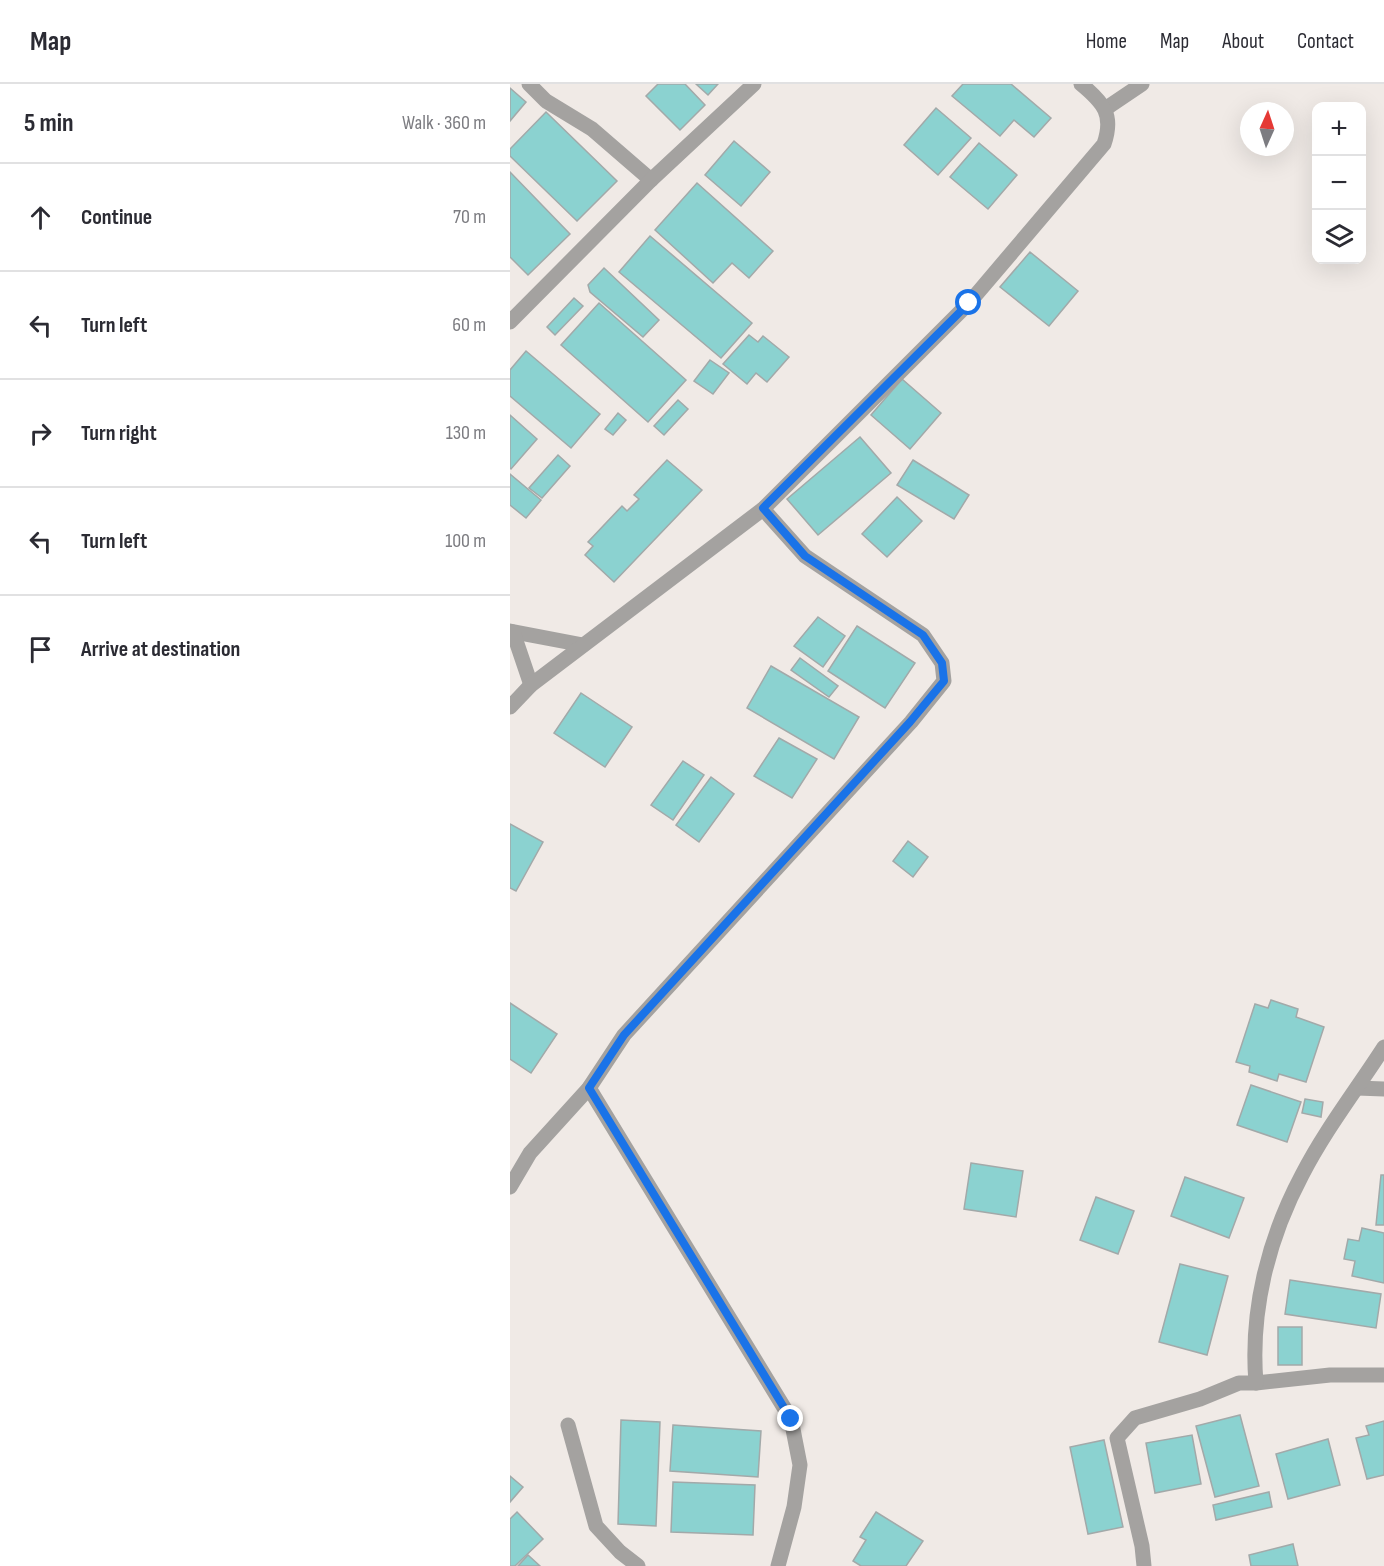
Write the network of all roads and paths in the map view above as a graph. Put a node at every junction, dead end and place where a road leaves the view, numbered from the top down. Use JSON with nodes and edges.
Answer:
{"nodes":[{"id":1,"x":529,"y":84,"type":"edge"},
{"id":2,"x":754,"y":84,"type":"edge"},
{"id":3,"x":1082,"y":84,"type":"edge"},
{"id":4,"x":1142,"y":84,"type":"edge"},
{"id":5,"x":1106,"y":109,"type":"junction"},
{"id":6,"x":651,"y":180,"type":"junction"},
{"id":7,"x":510,"y":322,"type":"edge"},
{"id":8,"x":763,"y":508,"type":"junction"},
{"id":9,"x":512,"y":631,"type":"edge"},
{"id":10,"x":583,"y":645,"type":"junction"},
{"id":11,"x":531,"y":684,"type":"junction"},
{"id":12,"x":510,"y":707,"type":"edge"},
{"id":13,"x":1384,"y":1047,"type":"edge"},
{"id":14,"x":589,"y":1088,"type":"junction"},
{"id":15,"x":1357,"y":1088,"type":"junction"},
{"id":16,"x":1384,"y":1089,"type":"edge"},
{"id":17,"x":510,"y":1187,"type":"edge"},
{"id":18,"x":1384,"y":1375,"type":"edge"},
{"id":19,"x":1256,"y":1383,"type":"junction"},
{"id":20,"x":568,"y":1425,"type":"dead end"},
{"id":21,"x":638,"y":1566,"type":"edge"},
{"id":22,"x":778,"y":1566,"type":"edge"},
{"id":23,"x":1144,"y":1566,"type":"edge"}],
"edges":[{"from":1,"to":6,"type":"street"},
{"from":2,"to":6,"type":"street"},
{"from":3,"to":5,"type":"street"},
{"from":4,"to":5,"type":"street"},
{"from":5,"to":8,"type":"street"},
{"from":6,"to":7,"type":"street"},
{"from":8,"to":10,"type":"street"},
{"from":8,"to":14,"type":"street"},
{"from":9,"to":10,"type":"street"},
{"from":9,"to":11,"type":"street"},
{"from":10,"to":11,"type":"street"},
{"from":11,"to":12,"type":"street"},
{"from":13,"to":15,"type":"street"},
{"from":14,"to":17,"type":"street"},
{"from":14,"to":22,"type":"street"},
{"from":15,"to":16,"type":"street"},
{"from":15,"to":19,"type":"street"},
{"from":18,"to":19,"type":"street"},
{"from":19,"to":23,"type":"street"},
{"from":20,"to":21,"type":"street"}]}
